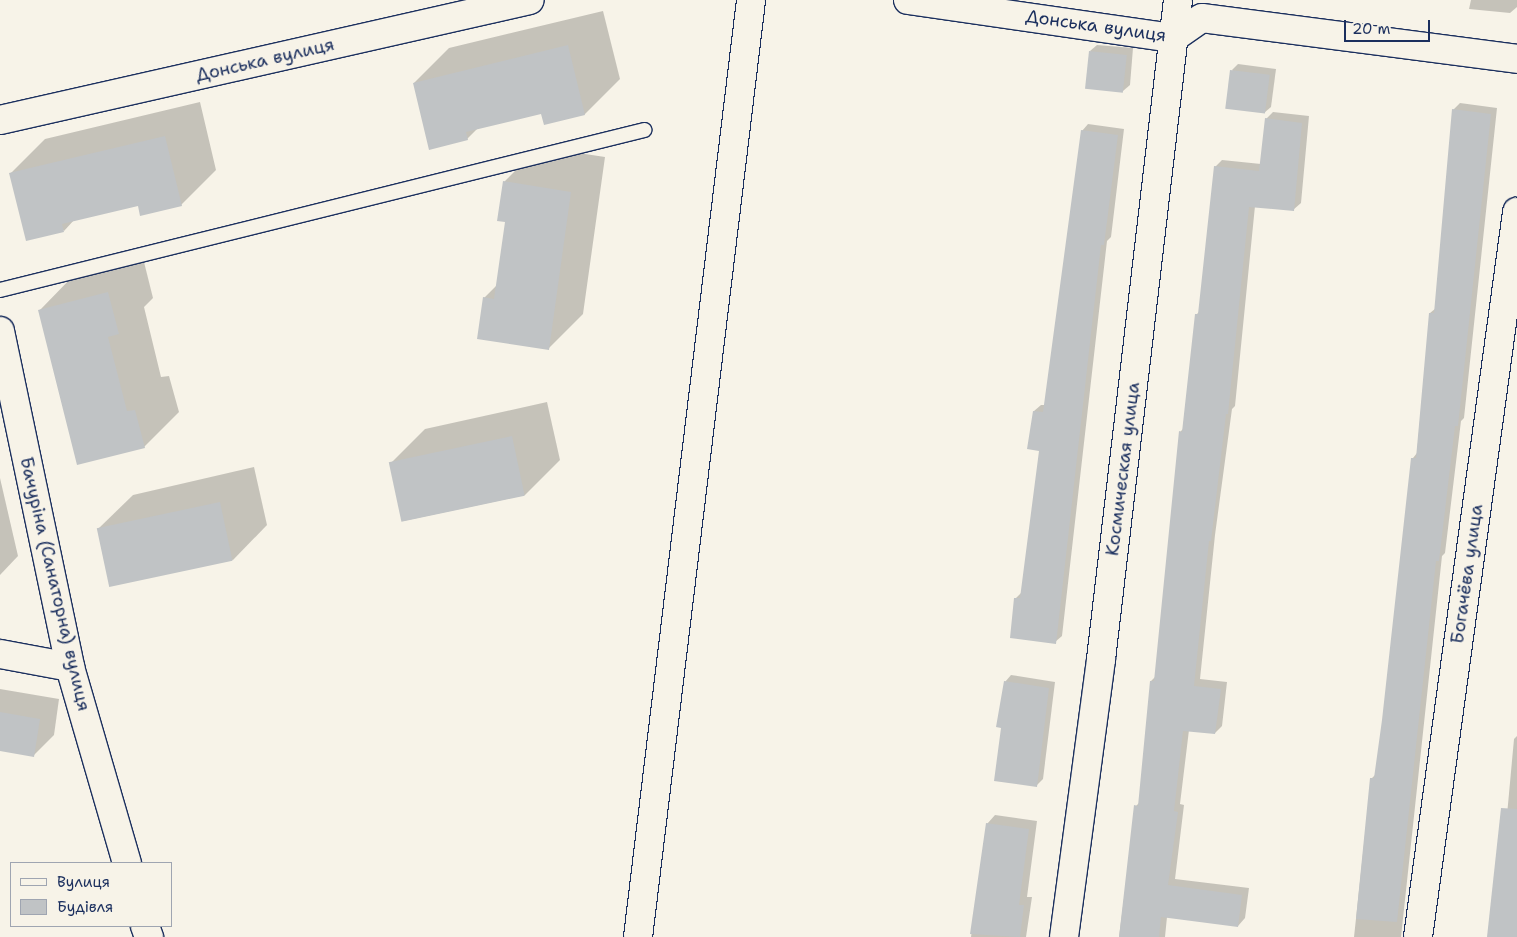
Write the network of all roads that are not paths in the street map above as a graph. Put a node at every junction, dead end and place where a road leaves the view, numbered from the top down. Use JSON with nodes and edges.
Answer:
{"nodes":[{"id":1,"x":530,"y":0,"type":"edge"},
{"id":2,"x":751,"y":0,"type":"edge"},
{"id":3,"x":908,"y":0,"type":"edge"},
{"id":4,"x":1178,"y":0,"type":"edge"},
{"id":5,"x":1173,"y":38,"type":"junction"},
{"id":6,"x":1517,"y":59,"type":"edge"},
{"id":7,"x":0,"y":120,"type":"edge"},
{"id":8,"x":644,"y":130,"type":"dead end"},
{"id":9,"x":1517,"y":212,"type":"edge"},
{"id":10,"x":0,"y":290,"type":"edge"},
{"id":11,"x":0,"y":331,"type":"edge"},
{"id":12,"x":0,"y":654,"type":"edge"},
{"id":13,"x":70,"y":667,"type":"junction"},
{"id":14,"x":127,"y":862,"type":"edge"},
{"id":15,"x":638,"y":937,"type":"edge"},
{"id":16,"x":1064,"y":937,"type":"edge"},
{"id":17,"x":1418,"y":937,"type":"edge"}],
"edges":[{"from":1,"to":7,"type":"street","name":"Донська вулиця"},
{"from":2,"to":15,"type":"street"},
{"from":3,"to":5,"type":"street","name":"Донська вулиця"},
{"from":4,"to":5,"type":"street","name":"Космическая улица"},
{"from":5,"to":6,"type":"street","name":"Донська вулиця"},
{"from":5,"to":16,"type":"street","name":"Космическая улица"},
{"from":8,"to":10,"type":"lane"},
{"from":9,"to":17,"type":"street","name":"Богачёва улица"},
{"from":11,"to":13,"type":"street","name":"Бачуріна (Санаторна) вулиця"},
{"from":12,"to":13,"type":"street"},
{"from":13,"to":14,"type":"street","name":"Бачуріна (Санаторна) вулиця"}]}
